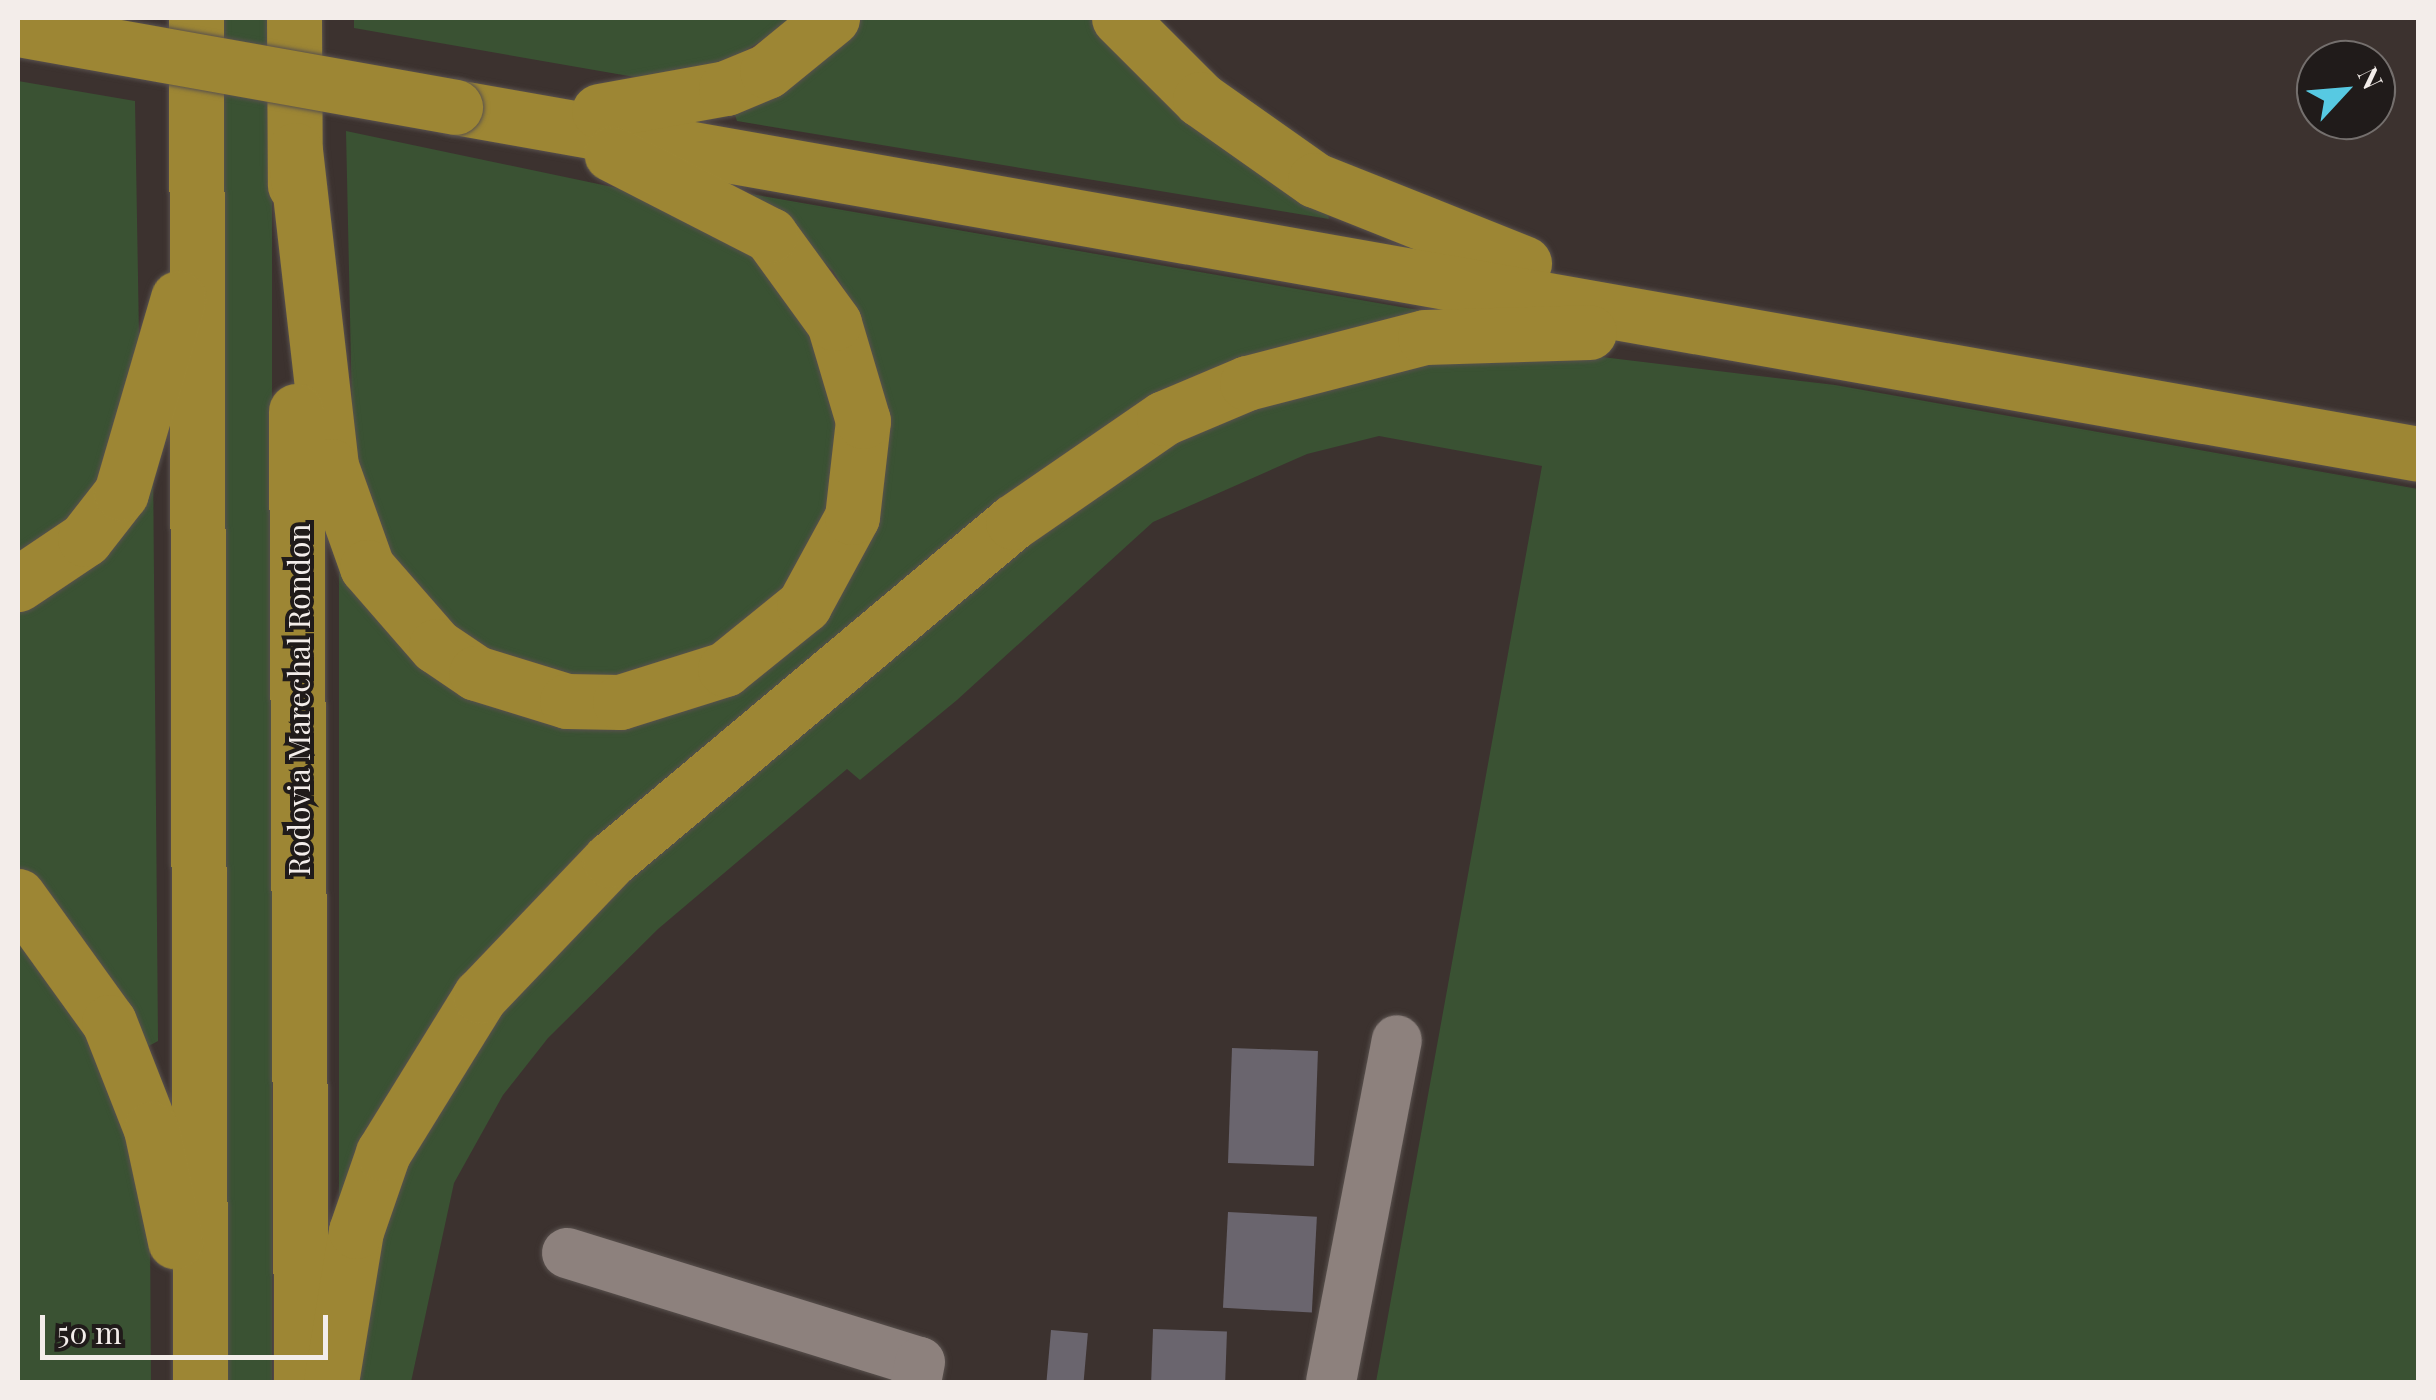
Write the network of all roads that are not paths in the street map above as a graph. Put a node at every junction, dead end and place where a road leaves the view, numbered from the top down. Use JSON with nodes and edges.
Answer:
{"nodes":[{"id":1,"x":196,"y":18,"type":"edge"},
{"id":2,"x":294,"y":18,"type":"edge"},
{"id":3,"x":832,"y":18,"type":"edge"},
{"id":4,"x":1118,"y":18,"type":"edge"},
{"id":5,"x":18,"y":28,"type":"edge"},
{"id":6,"x":521,"y":117,"type":"junction"},
{"id":7,"x":295,"y":150,"type":"junction"},
{"id":8,"x":196,"y":227,"type":"junction"},
{"id":9,"x":1767,"y":335,"type":"junction"},
{"id":10,"x":2418,"y":454,"type":"edge"},
{"id":11,"x":18,"y":584,"type":"edge"},
{"id":12,"x":18,"y":896,"type":"edge"},
{"id":13,"x":1397,"y":1040,"type":"dead end"},
{"id":14,"x":567,"y":1254,"type":"dead end"},
{"id":15,"x":191,"y":1382,"type":"edge"},
{"id":16,"x":200,"y":1382,"type":"edge"},
{"id":17,"x":300,"y":1382,"type":"edge"},
{"id":18,"x":331,"y":1382,"type":"edge"},
{"id":19,"x":916,"y":1382,"type":"edge"},
{"id":20,"x":1331,"y":1382,"type":"edge"}],
"edges":[{"from":1,"to":8,"type":"highway"},
{"from":2,"to":7,"type":"highway","name":"Rodovia Marechal Rondon"},
{"from":3,"to":6,"type":"highway"},
{"from":4,"to":9,"type":"highway"},
{"from":5,"to":6,"type":"highway","bridge":true},
{"from":6,"to":7,"type":"highway"},
{"from":6,"to":9,"type":"highway"},
{"from":7,"to":17,"type":"highway","name":"Rodovia Marechal Rondon"},
{"from":8,"to":11,"type":"highway"},
{"from":8,"to":16,"type":"highway"},
{"from":9,"to":10,"type":"highway"},
{"from":9,"to":18,"type":"highway"},
{"from":12,"to":15,"type":"highway"},
{"from":13,"to":20,"type":"lane"},
{"from":14,"to":19,"type":"lane"}]}
